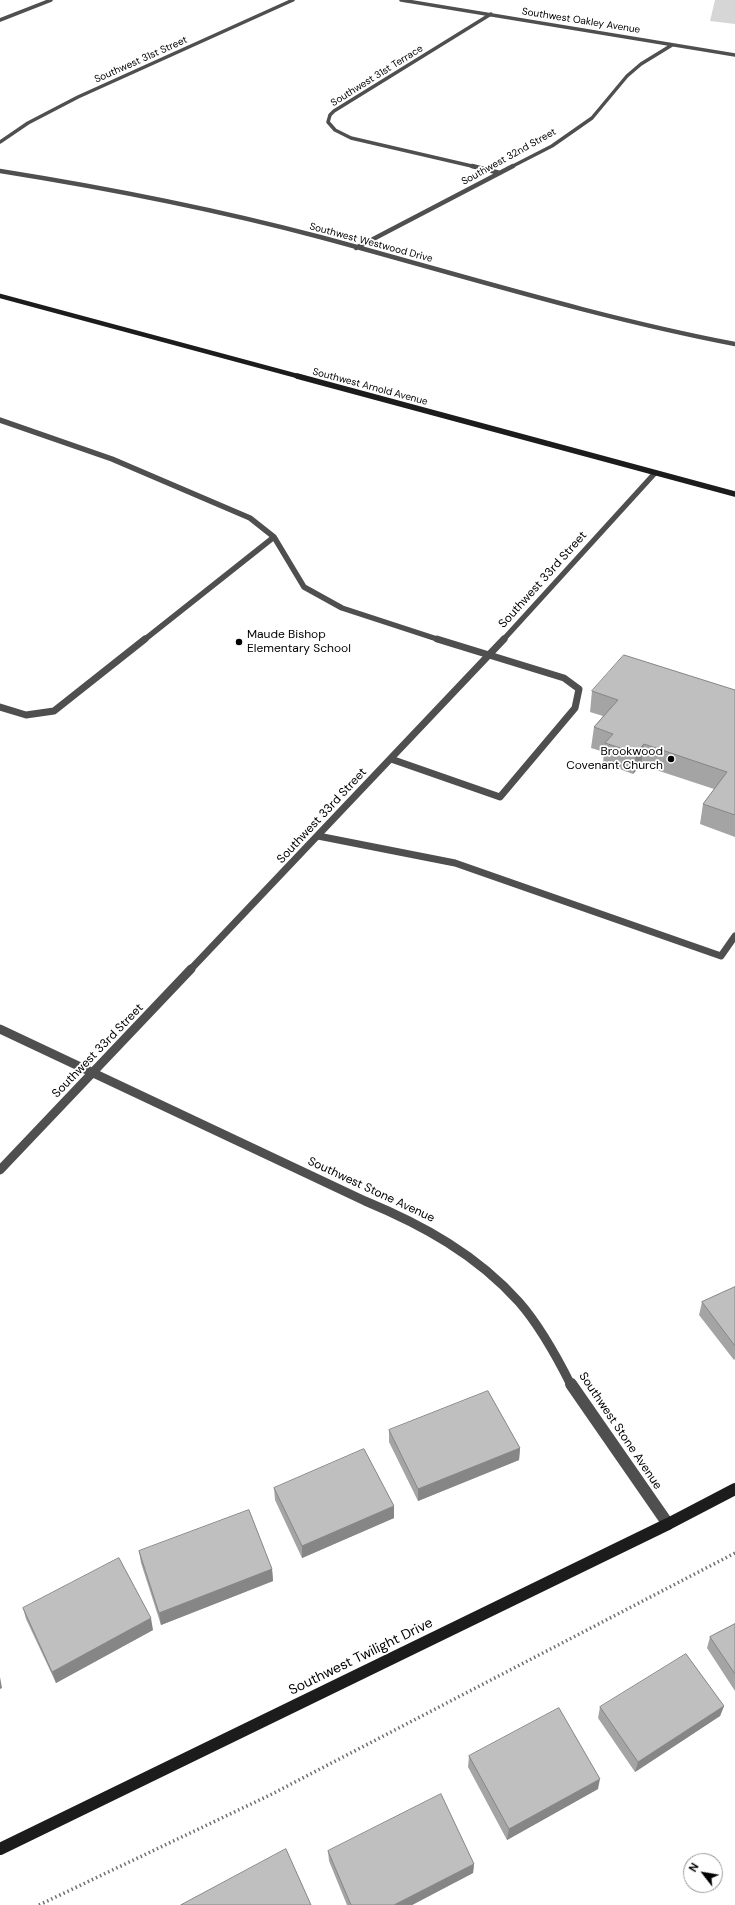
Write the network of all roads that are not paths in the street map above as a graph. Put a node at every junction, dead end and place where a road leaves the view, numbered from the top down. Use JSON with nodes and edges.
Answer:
{"nodes":[{"id":1,"x":51,"y":0,"type":"edge"},
{"id":2,"x":293,"y":0,"type":"edge"},
{"id":3,"x":401,"y":0,"type":"edge"},
{"id":4,"x":491,"y":14,"type":"junction"},
{"id":5,"x":0,"y":20,"type":"edge"},
{"id":6,"x":672,"y":44,"type":"junction"},
{"id":7,"x":735,"y":55,"type":"edge"},
{"id":8,"x":0,"y":142,"type":"edge"},
{"id":9,"x":0,"y":171,"type":"edge"},
{"id":10,"x":500,"y":173,"type":"junction"},
{"id":11,"x":356,"y":248,"type":"junction"},
{"id":12,"x":0,"y":296,"type":"edge"},
{"id":13,"x":735,"y":344,"type":"edge"},
{"id":14,"x":0,"y":420,"type":"edge"},
{"id":15,"x":655,"y":473,"type":"junction"},
{"id":16,"x":735,"y":494,"type":"edge"},
{"id":17,"x":274,"y":537,"type":"junction"},
{"id":18,"x":489,"y":656,"type":"junction"},
{"id":19,"x":0,"y":707,"type":"edge"},
{"id":20,"x":391,"y":759,"type":"junction"},
{"id":21,"x":318,"y":836,"type":"junction"},
{"id":22,"x":735,"y":936,"type":"edge"},
{"id":23,"x":0,"y":1029,"type":"edge"},
{"id":24,"x":93,"y":1072,"type":"junction"},
{"id":25,"x":0,"y":1170,"type":"edge"},
{"id":26,"x":735,"y":1489,"type":"edge"},
{"id":27,"x":668,"y":1524,"type":"junction"},
{"id":28,"x":0,"y":1849,"type":"edge"}],
"edges":[{"from":1,"to":5,"type":"street"},
{"from":2,"to":8,"type":"street","name":"Southwest 31st Street"},
{"from":3,"to":4,"type":"street","name":"Southwest Oakley Avenue"},
{"from":4,"to":6,"type":"street","name":"Southwest Oakley Avenue"},
{"from":4,"to":10,"type":"street","name":"Southwest 31st Terrace"},
{"from":6,"to":7,"type":"street","name":"Southwest Oakley Avenue"},
{"from":6,"to":10,"type":"street","name":"Southwest 32nd Street"},
{"from":9,"to":11,"type":"street","name":"Southwest Westwood Drive"},
{"from":10,"to":11,"type":"street","name":"Southwest 32nd Street"},
{"from":11,"to":13,"type":"street","name":"Southwest Westwood Drive"},
{"from":12,"to":15,"type":"street","name":"Southwest Arnold Avenue"},
{"from":14,"to":17,"type":"street"},
{"from":15,"to":16,"type":"street","name":"Southwest Arnold Avenue"},
{"from":15,"to":18,"type":"street","name":"Southwest 33rd Street"},
{"from":17,"to":18,"type":"street"},
{"from":17,"to":19,"type":"street"},
{"from":18,"to":20,"type":"street","name":"Southwest 33rd Street"},
{"from":18,"to":20,"type":"street"},
{"from":20,"to":21,"type":"street","name":"Southwest 33rd Street"},
{"from":21,"to":22,"type":"street"},
{"from":21,"to":24,"type":"street","name":"Southwest 33rd Street"},
{"from":23,"to":24,"type":"street","name":"Southwest Stone Avenue"},
{"from":24,"to":25,"type":"street","name":"Southwest 33rd Street"},
{"from":24,"to":27,"type":"street","name":"Southwest Stone Avenue"},
{"from":26,"to":27,"type":"street","name":"Southwest Twilight Drive"},
{"from":27,"to":28,"type":"street","name":"Southwest Twilight Drive"}]}
